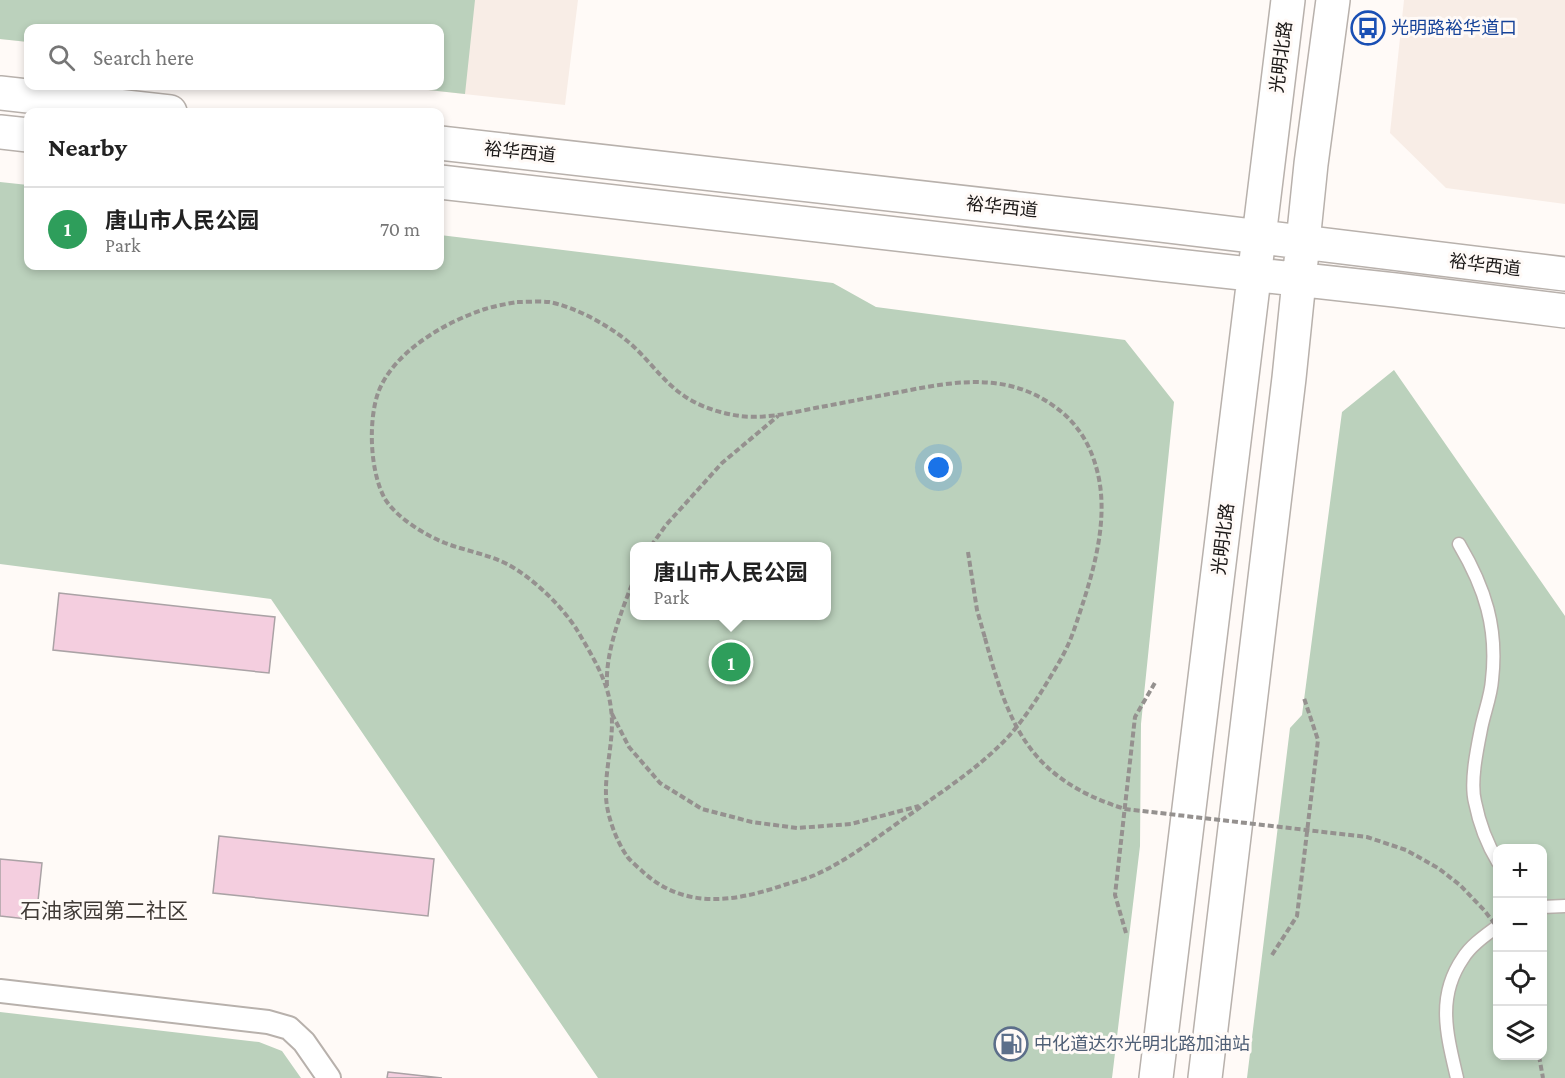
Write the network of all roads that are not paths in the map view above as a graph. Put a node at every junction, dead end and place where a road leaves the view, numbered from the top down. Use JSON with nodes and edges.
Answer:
{"nodes":[{"id":1,"x":1288,"y":0,"type":"edge"},
{"id":2,"x":1333,"y":0,"type":"edge"},
{"id":3,"x":0,"y":93,"type":"edge"},
{"id":4,"x":134,"y":108,"type":"edge"},
{"id":5,"x":0,"y":132,"type":"edge"},
{"id":6,"x":24,"y":135,"type":"edge"},
{"id":7,"x":444,"y":143,"type":"edge"},
{"id":8,"x":444,"y":182,"type":"edge"},
{"id":9,"x":1260,"y":237,"type":"junction"},
{"id":10,"x":1304,"y":242,"type":"junction"},
{"id":11,"x":1255,"y":274,"type":"junction"},
{"id":12,"x":1565,"y":274,"type":"edge"},
{"id":13,"x":1300,"y":280,"type":"junction"},
{"id":14,"x":1565,"y":311,"type":"edge"},
{"id":15,"x":1459,"y":544,"type":"dead end"},
{"id":16,"x":1493,"y":855,"type":"edge"},
{"id":17,"x":1565,"y":906,"type":"edge"},
{"id":18,"x":1547,"y":907,"type":"edge"},
{"id":19,"x":1493,"y":930,"type":"edge"},
{"id":20,"x":0,"y":991,"type":"edge"},
{"id":21,"x":329,"y":1078,"type":"edge"},
{"id":22,"x":1156,"y":1078,"type":"edge"},
{"id":23,"x":1205,"y":1078,"type":"edge"},
{"id":24,"x":1457,"y":1078,"type":"edge"}],
"edges":[{"from":1,"to":9,"type":"main road","name":"光明北路"},
{"from":2,"to":10,"type":"main road"},
{"from":3,"to":4,"type":"main road"},
{"from":5,"to":6,"type":"main road"},
{"from":7,"to":9,"type":"main road","name":"裕华西道"},
{"from":8,"to":11,"type":"main road","name":"裕华西道"},
{"from":9,"to":10,"type":"main road","name":"裕华西道"},
{"from":9,"to":11,"type":"main road","name":"光明北路"},
{"from":10,"to":12,"type":"main road","name":"裕华西道"},
{"from":10,"to":13,"type":"main road"},
{"from":11,"to":13,"type":"main road","name":"裕华西道"},
{"from":11,"to":22,"type":"main road","name":"光明北路"},
{"from":13,"to":14,"type":"main road","name":"裕华西道"},
{"from":13,"to":23,"type":"main road"},
{"from":15,"to":16,"type":"lane"},
{"from":17,"to":18,"type":"lane"},
{"from":19,"to":24,"type":"lane"},
{"from":20,"to":21,"type":"street"}]}
